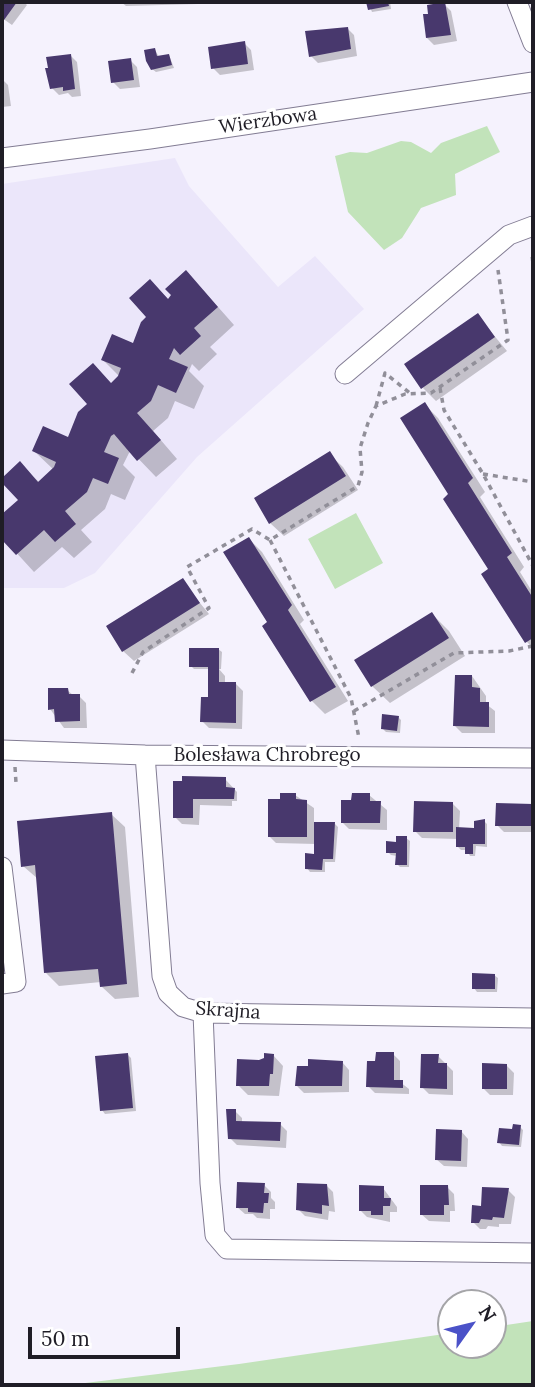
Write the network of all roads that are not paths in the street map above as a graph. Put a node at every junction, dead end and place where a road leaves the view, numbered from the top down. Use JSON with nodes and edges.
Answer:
{"nodes":[{"id":1,"x":517,"y":2,"type":"edge"},
{"id":2,"x":533,"y":43,"type":"edge"},
{"id":3,"x":533,"y":82,"type":"edge"},
{"id":4,"x":2,"y":158,"type":"edge"},
{"id":5,"x":533,"y":226,"type":"edge"},
{"id":6,"x":345,"y":374,"type":"dead end"},
{"id":7,"x":145,"y":755,"type":"junction"},
{"id":8,"x":8,"y":757,"type":"edge"},
{"id":9,"x":533,"y":758,"type":"edge"},
{"id":10,"x":2,"y":867,"type":"edge"},
{"id":11,"x":2,"y":984,"type":"edge"},
{"id":12,"x":203,"y":1013,"type":"junction"},
{"id":13,"x":533,"y":1018,"type":"edge"},
{"id":14,"x":533,"y":1253,"type":"edge"}],
"edges":[{"from":1,"to":2,"type":"street"},
{"from":3,"to":4,"type":"street","name":"Wierzbowa"},
{"from":5,"to":6,"type":"street"},
{"from":7,"to":8,"type":"street","name":"Bolesława Chrobrego"},
{"from":7,"to":9,"type":"street","name":"Bolesława Chrobrego"},
{"from":7,"to":12,"type":"street","name":"Skrajna"},
{"from":10,"to":11,"type":"street"},
{"from":12,"to":13,"type":"street","name":"Skrajna"},
{"from":12,"to":14,"type":"street"}]}
